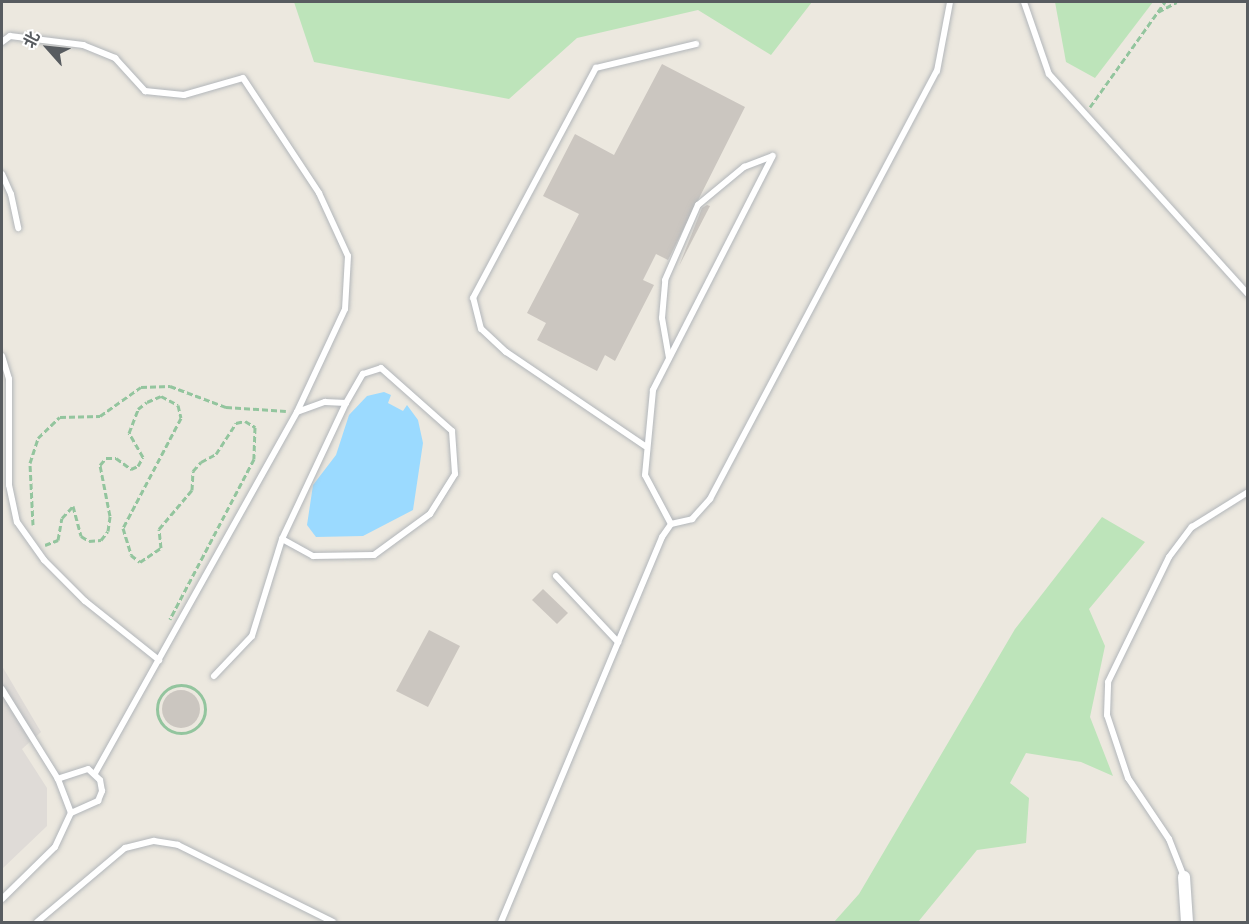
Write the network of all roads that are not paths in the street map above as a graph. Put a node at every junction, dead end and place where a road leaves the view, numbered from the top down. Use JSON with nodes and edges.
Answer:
{"nodes":[{"id":1,"x":950,"y":2,"type":"edge"},
{"id":2,"x":1024,"y":2,"type":"edge"},
{"id":3,"x":2,"y":42,"type":"edge"},
{"id":4,"x":696,"y":44,"type":"dead end"},
{"id":5,"x":2,"y":174,"type":"edge"},
{"id":6,"x":18,"y":228,"type":"dead end"},
{"id":7,"x":1248,"y":294,"type":"edge"},
{"id":8,"x":2,"y":356,"type":"edge"},
{"id":9,"x":669,"y":358,"type":"junction"},
{"id":10,"x":346,"y":403,"type":"junction"},
{"id":11,"x":297,"y":412,"type":"junction"},
{"id":12,"x":645,"y":446,"type":"junction"},
{"id":13,"x":1248,"y":492,"type":"edge"},
{"id":14,"x":671,"y":524,"type":"junction"},
{"id":15,"x":282,"y":539,"type":"junction"},
{"id":16,"x":556,"y":576,"type":"dead end"},
{"id":17,"x":618,"y":642,"type":"junction"},
{"id":18,"x":159,"y":660,"type":"junction"},
{"id":19,"x":214,"y":676,"type":"dead end"},
{"id":20,"x":2,"y":689,"type":"edge"},
{"id":21,"x":95,"y":773,"type":"junction"},
{"id":22,"x":58,"y":779,"type":"junction"},
{"id":23,"x":71,"y":813,"type":"junction"},
{"id":24,"x":1184,"y":877,"type":"joint"},
{"id":25,"x":2,"y":899,"type":"edge"},
{"id":26,"x":37,"y":922,"type":"edge"},
{"id":27,"x":333,"y":922,"type":"edge"},
{"id":28,"x":501,"y":922,"type":"edge"},
{"id":29,"x":1187,"y":922,"type":"edge"}],
"edges":[{"from":1,"to":14,"type":"lane"},
{"from":2,"to":7,"type":"lane"},
{"from":3,"to":11,"type":"lane"},
{"from":4,"to":12,"type":"lane"},
{"from":5,"to":6,"type":"lane"},
{"from":8,"to":18,"type":"lane"},
{"from":9,"to":9,"type":"lane"},
{"from":9,"to":12,"type":"lane"},
{"from":10,"to":11,"type":"lane"},
{"from":10,"to":15,"type":"lane"},
{"from":10,"to":15,"type":"lane"},
{"from":11,"to":18,"type":"lane"},
{"from":12,"to":14,"type":"lane"},
{"from":13,"to":24,"type":"lane"},
{"from":14,"to":17,"type":"lane"},
{"from":15,"to":19,"type":"lane"},
{"from":16,"to":17,"type":"lane"},
{"from":17,"to":28,"type":"lane"},
{"from":18,"to":21,"type":"lane"},
{"from":20,"to":22,"type":"lane"},
{"from":21,"to":22,"type":"lane"},
{"from":21,"to":23,"type":"lane"},
{"from":22,"to":23,"type":"lane"},
{"from":23,"to":25,"type":"lane"},
{"from":24,"to":29,"type":"street"},
{"from":26,"to":27,"type":"lane"}]}
